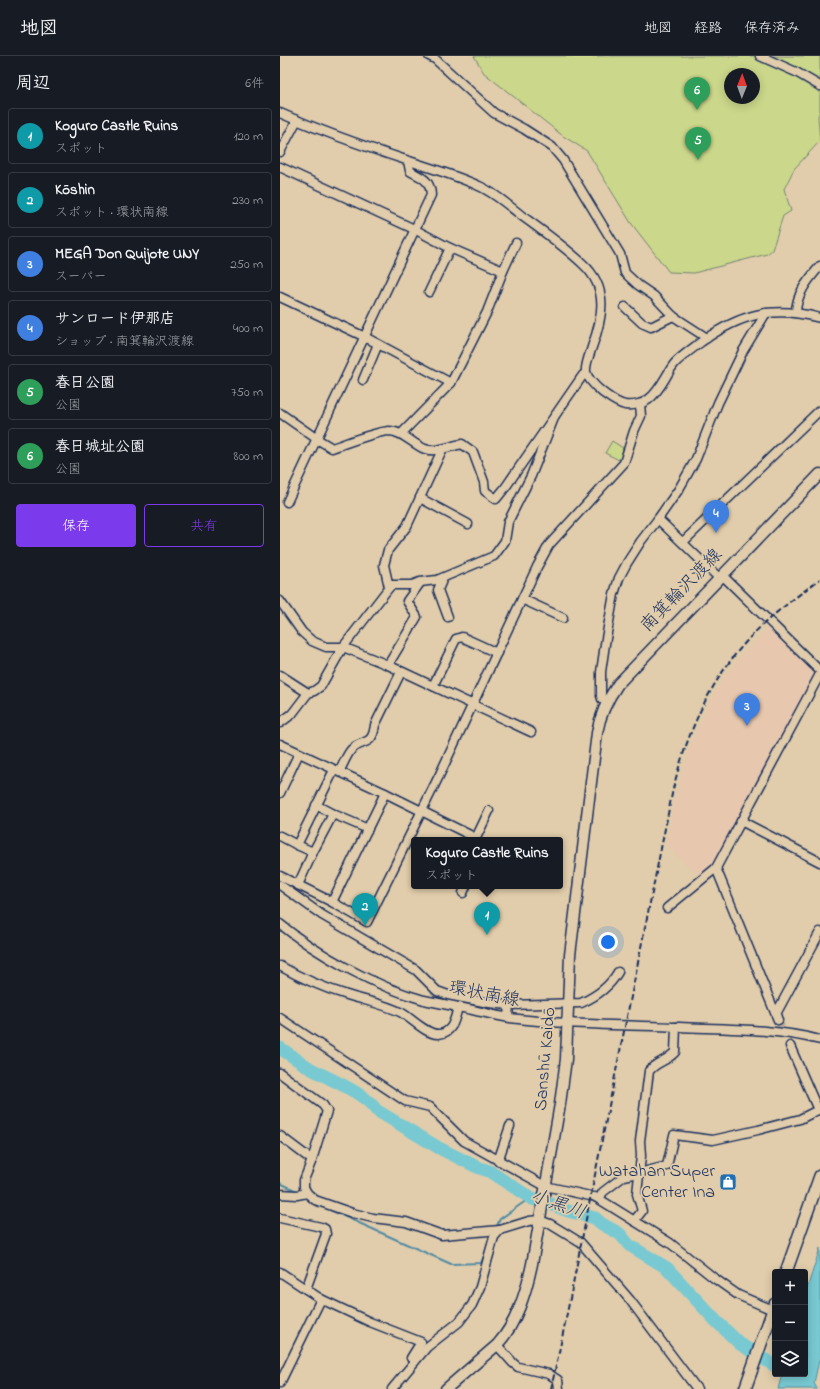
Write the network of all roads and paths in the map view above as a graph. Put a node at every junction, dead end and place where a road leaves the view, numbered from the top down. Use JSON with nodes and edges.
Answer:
{"nodes":[{"id":1,"x":429,"y":56,"type":"edge"},
{"id":2,"x":762,"y":57,"type":"edge"},
{"id":3,"x":820,"y":86,"type":"edge"},
{"id":4,"x":280,"y":113,"type":"edge"},
{"id":5,"x":297,"y":120,"type":"junction"},
{"id":6,"x":280,"y":152,"type":"edge"},
{"id":7,"x":408,"y":160,"type":"junction"},
{"id":8,"x":280,"y":167,"type":"edge"},
{"id":9,"x":414,"y":229,"type":"junction"},
{"id":10,"x":516,"y":243,"type":"dead end"},
{"id":11,"x":450,"y":248,"type":"junction"},
{"id":12,"x":820,"y":266,"type":"edge"},
{"id":13,"x":503,"y":271,"type":"junction"},
{"id":14,"x":428,"y":292,"type":"dead end"},
{"id":15,"x":280,"y":297,"type":"edge"},
{"id":16,"x":625,"y":307,"type":"dead end"},
{"id":17,"x":766,"y":313,"type":"junction"},
{"id":18,"x":796,"y":313,"type":"junction"},
{"id":19,"x":673,"y":316,"type":"junction"},
{"id":20,"x":820,"y":318,"type":"edge"},
{"id":21,"x":365,"y":337,"type":"junction"},
{"id":22,"x":707,"y":338,"type":"junction"},
{"id":23,"x":378,"y":344,"type":"junction"},
{"id":24,"x":586,"y":373,"type":"junction"},
{"id":25,"x":363,"y":380,"type":"dead end"},
{"id":26,"x":451,"y":383,"type":"junction"},
{"id":27,"x":640,"y":404,"type":"junction"},
{"id":28,"x":820,"y":410,"type":"edge"},
{"id":29,"x":280,"y":413,"type":"edge"},
{"id":30,"x":554,"y":418,"type":"junction"},
{"id":31,"x":401,"y":434,"type":"junction"},
{"id":32,"x":317,"y":440,"type":"junction"},
{"id":33,"x":442,"y":450,"type":"junction"},
{"id":34,"x":820,"y":474,"type":"edge"},
{"id":35,"x":420,"y":498,"type":"junction"},
{"id":36,"x":286,"y":502,"type":"dead end"},
{"id":37,"x":658,"y":519,"type":"junction"},
{"id":38,"x":468,"y":524,"type":"dead end"},
{"id":39,"x":683,"y":542,"type":"junction"},
{"id":40,"x":721,"y":576,"type":"junction"},
{"id":41,"x":443,"y":578,"type":"junction"},
{"id":42,"x":420,"y":582,"type":"junction"},
{"id":43,"x":389,"y":587,"type":"junction"},
{"id":44,"x":522,"y":599,"type":"junction"},
{"id":45,"x":280,"y":601,"type":"edge"},
{"id":46,"x":448,"y":616,"type":"dead end"},
{"id":47,"x":564,"y":618,"type":"dead end"},
{"id":48,"x":343,"y":647,"type":"junction"},
{"id":49,"x":497,"y":654,"type":"junction"},
{"id":50,"x":388,"y":665,"type":"junction"},
{"id":51,"x":820,"y":671,"type":"edge"},
{"id":52,"x":401,"y":672,"type":"junction"},
{"id":53,"x":820,"y":674,"type":"edge"},
{"id":54,"x":280,"y":675,"type":"edge"},
{"id":55,"x":433,"y":686,"type":"junction"},
{"id":56,"x":308,"y":693,"type":"junction"},
{"id":57,"x":606,"y":702,"type":"junction"},
{"id":58,"x":472,"y":705,"type":"junction"},
{"id":59,"x":280,"y":723,"type":"edge"},
{"id":60,"x":531,"y":732,"type":"dead end"},
{"id":61,"x":280,"y":744,"type":"edge"},
{"id":62,"x":299,"y":753,"type":"junction"},
{"id":63,"x":336,"y":771,"type":"junction"},
{"id":64,"x":280,"y":793,"type":"edge"},
{"id":65,"x":385,"y":793,"type":"junction"},
{"id":66,"x":316,"y":806,"type":"junction"},
{"id":67,"x":489,"y":811,"type":"dead end"},
{"id":68,"x":421,"y":812,"type":"junction"},
{"id":69,"x":333,"y":814,"type":"junction"},
{"id":70,"x":741,"y":821,"type":"junction"},
{"id":71,"x":368,"y":829,"type":"junction"},
{"id":72,"x":280,"y":836,"type":"edge"},
{"id":73,"x":472,"y":837,"type":"edge"},
{"id":74,"x":477,"y":837,"type":"edge"},
{"id":75,"x":297,"y":844,"type":"junction"},
{"id":76,"x":313,"y":852,"type":"junction"},
{"id":77,"x":820,"y":862,"type":"edge"},
{"id":78,"x":716,"y":868,"type":"junction"},
{"id":79,"x":280,"y":876,"type":"edge"},
{"id":80,"x":280,"y":885,"type":"edge"},
{"id":81,"x":298,"y":885,"type":"junction"},
{"id":82,"x":332,"y":902,"type":"junction"},
{"id":83,"x":667,"y":908,"type":"dead end"},
{"id":84,"x":280,"y":924,"type":"edge"},
{"id":85,"x":820,"y":932,"type":"edge"},
{"id":86,"x":280,"y":966,"type":"edge"},
{"id":87,"x":618,"y":972,"type":"dead end"},
{"id":88,"x":568,"y":1004,"type":"junction"},
{"id":89,"x":509,"y":1005,"type":"junction"},
{"id":90,"x":458,"y":1007,"type":"junction"},
{"id":91,"x":508,"y":1017,"type":"junction"},
{"id":92,"x":280,"y":1018,"type":"edge"},
{"id":93,"x":567,"y":1023,"type":"junction"},
{"id":94,"x":676,"y":1027,"type":"junction"},
{"id":95,"x":820,"y":1040,"type":"edge"},
{"id":96,"x":790,"y":1046,"type":"tunnel mouth"},
{"id":97,"x":280,"y":1073,"type":"edge"},
{"id":98,"x":819,"y":1110,"type":"edge"},
{"id":99,"x":510,"y":1126,"type":"dead end"},
{"id":100,"x":280,"y":1136,"type":"edge"},
{"id":101,"x":312,"y":1160,"type":"junction"},
{"id":102,"x":498,"y":1161,"type":"junction"},
{"id":103,"x":639,"y":1173,"type":"junction"},
{"id":104,"x":820,"y":1176,"type":"edge"},
{"id":105,"x":545,"y":1188,"type":"junction"},
{"id":106,"x":307,"y":1193,"type":"junction"},
{"id":107,"x":280,"y":1194,"type":"edge"},
{"id":108,"x":594,"y":1197,"type":"junction"},
{"id":109,"x":280,"y":1218,"type":"edge"},
{"id":110,"x":539,"y":1218,"type":"junction"},
{"id":111,"x":634,"y":1221,"type":"junction"},
{"id":112,"x":500,"y":1230,"type":"junction"},
{"id":113,"x":787,"y":1269,"type":"edge"},
{"id":114,"x":280,"y":1272,"type":"edge"},
{"id":115,"x":306,"y":1289,"type":"junction"},
{"id":116,"x":321,"y":1299,"type":"junction"},
{"id":117,"x":772,"y":1311,"type":"edge"},
{"id":118,"x":772,"y":1314,"type":"edge"},
{"id":119,"x":497,"y":1345,"type":"junction"},
{"id":120,"x":415,"y":1361,"type":"junction"},
{"id":121,"x":280,"y":1382,"type":"edge"},
{"id":122,"x":392,"y":1389,"type":"edge"},
{"id":123,"x":446,"y":1389,"type":"edge"},
{"id":124,"x":559,"y":1389,"type":"edge"},
{"id":125,"x":697,"y":1389,"type":"edge"},
{"id":126,"x":745,"y":1389,"type":"edge"}],
"edges":[{"from":1,"to":19,"type":"street"},
{"from":2,"to":3,"type":"street"},
{"from":4,"to":5,"type":"street"},
{"from":5,"to":6,"type":"street"},
{"from":5,"to":7,"type":"street"},
{"from":7,"to":9,"type":"street"},
{"from":7,"to":24,"type":"street"},
{"from":8,"to":9,"type":"street"},
{"from":9,"to":11,"type":"street"},
{"from":9,"to":21,"type":"street"},
{"from":10,"to":13,"type":"street"},
{"from":11,"to":13,"type":"street"},
{"from":11,"to":14,"type":"street"},
{"from":12,"to":18,"type":"street"},
{"from":13,"to":26,"type":"street"},
{"from":15,"to":21,"type":"street"},
{"from":16,"to":19,"type":"street"},
{"from":17,"to":18,"type":"street"},
{"from":17,"to":22,"type":"street"},
{"from":17,"to":37,"type":"street"},
{"from":18,"to":20,"type":"street"},
{"from":19,"to":22,"type":"street"},
{"from":21,"to":23,"type":"street"},
{"from":21,"to":32,"type":"street"},
{"from":22,"to":27,"type":"street"},
{"from":23,"to":25,"type":"street"},
{"from":23,"to":26,"type":"street"},
{"from":24,"to":27,"type":"street"},
{"from":24,"to":30,"type":"street"},
{"from":26,"to":31,"type":"street"},
{"from":27,"to":44,"type":"street"},
{"from":28,"to":39,"type":"street"},
{"from":29,"to":32,"type":"street"},
{"from":30,"to":33,"type":"street"},
{"from":30,"to":41,"type":"street"},
{"from":31,"to":32,"type":"street"},
{"from":31,"to":33,"type":"street"},
{"from":32,"to":36,"type":"street"},
{"from":33,"to":35,"type":"street"},
{"from":34,"to":40,"type":"main road","name":"南箕輪沢渡線"},
{"from":35,"to":38,"type":"street"},
{"from":35,"to":43,"type":"street"},
{"from":37,"to":39,"type":"street"},
{"from":37,"to":57,"type":"street"},
{"from":39,"to":40,"type":"street"},
{"from":40,"to":51,"type":"street"},
{"from":40,"to":57,"type":"main road","name":"南箕輪沢渡線"},
{"from":41,"to":42,"type":"street"},
{"from":41,"to":46,"type":"street"},
{"from":42,"to":43,"type":"street"},
{"from":42,"to":50,"type":"street"},
{"from":43,"to":48,"type":"street"},
{"from":44,"to":47,"type":"street"},
{"from":44,"to":49,"type":"street"},
{"from":45,"to":48,"type":"street"},
{"from":48,"to":50,"type":"street"},
{"from":48,"to":56,"type":"street"},
{"from":49,"to":55,"type":"street"},
{"from":49,"to":58,"type":"street"},
{"from":50,"to":52,"type":"street"},
{"from":52,"to":55,"type":"street"},
{"from":52,"to":63,"type":"street"},
{"from":53,"to":70,"type":"street"},
{"from":54,"to":56,"type":"street"},
{"from":55,"to":58,"type":"street"},
{"from":56,"to":59,"type":"street"},
{"from":57,"to":88,"type":"main road","name":"Sanshū Kaidō"},
{"from":58,"to":60,"type":"street"},
{"from":58,"to":68,"type":"street"},
{"from":61,"to":62,"type":"street"},
{"from":62,"to":63,"type":"street"},
{"from":62,"to":64,"type":"street"},
{"from":63,"to":65,"type":"street"},
{"from":63,"to":66,"type":"street"},
{"from":65,"to":68,"type":"street"},
{"from":65,"to":71,"type":"street"},
{"from":66,"to":69,"type":"street"},
{"from":66,"to":75,"type":"street"},
{"from":67,"to":74,"type":"street"},
{"from":68,"to":73,"type":"street"},
{"from":68,"to":82,"type":"street"},
{"from":69,"to":71,"type":"street"},
{"from":69,"to":76,"type":"street"},
{"from":70,"to":77,"type":"street"},
{"from":70,"to":78,"type":"street"},
{"from":71,"to":82,"type":"street"},
{"from":72,"to":75,"type":"street"},
{"from":75,"to":76,"type":"street"},
{"from":76,"to":81,"type":"street"},
{"from":78,"to":83,"type":"street"},
{"from":78,"to":85,"type":"street"},
{"from":79,"to":81,"type":"street"},
{"from":80,"to":89,"type":"street"},
{"from":81,"to":82,"type":"street"},
{"from":84,"to":90,"type":"street","name":"環状南線"},
{"from":86,"to":90,"type":"street"},
{"from":87,"to":88,"type":"street"},
{"from":88,"to":89,"type":"street"},
{"from":88,"to":93,"type":"main road","name":"Sanshū Kaidō"},
{"from":89,"to":91,"type":"street"},
{"from":90,"to":91,"type":"street","name":"環状南線"},
{"from":91,"to":93,"type":"street","name":"環状南線"},
{"from":92,"to":102,"type":"street"},
{"from":93,"to":94,"type":"street","name":"環状南線"},
{"from":93,"to":105,"type":"main road","name":"Sanshū Kaidō"},
{"from":94,"to":95,"type":"street","name":"環状南線"},
{"from":94,"to":103,"type":"street"},
{"from":96,"to":98,"type":"street"},
{"from":97,"to":101,"type":"street"},
{"from":98,"to":103,"type":"street"},
{"from":99,"to":102,"type":"street"},
{"from":100,"to":101,"type":"street"},
{"from":101,"to":106,"type":"street"},
{"from":102,"to":105,"type":"street"},
{"from":103,"to":108,"type":"street"},
{"from":103,"to":111,"type":"street"},
{"from":104,"to":113,"type":"highway"},
{"from":105,"to":108,"type":"street"},
{"from":105,"to":110,"type":"main road","name":"Sanshū Kaidō"},
{"from":106,"to":107,"type":"street"},
{"from":106,"to":112,"type":"street"},
{"from":108,"to":111,"type":"street"},
{"from":109,"to":115,"type":"street"},
{"from":110,"to":112,"type":"street"},
{"from":110,"to":119,"type":"main road","name":"Sanshū Kaidō"},
{"from":110,"to":125,"type":"street"},
{"from":111,"to":117,"type":"street"},
{"from":112,"to":120,"type":"street"},
{"from":114,"to":115,"type":"street"},
{"from":115,"to":116,"type":"street"},
{"from":116,"to":120,"type":"street"},
{"from":116,"to":121,"type":"street"},
{"from":118,"to":126,"type":"highway"},
{"from":119,"to":123,"type":"main road","name":"Sanshū Kaidō"},
{"from":119,"to":124,"type":"street"},
{"from":120,"to":122,"type":"street"}]}
